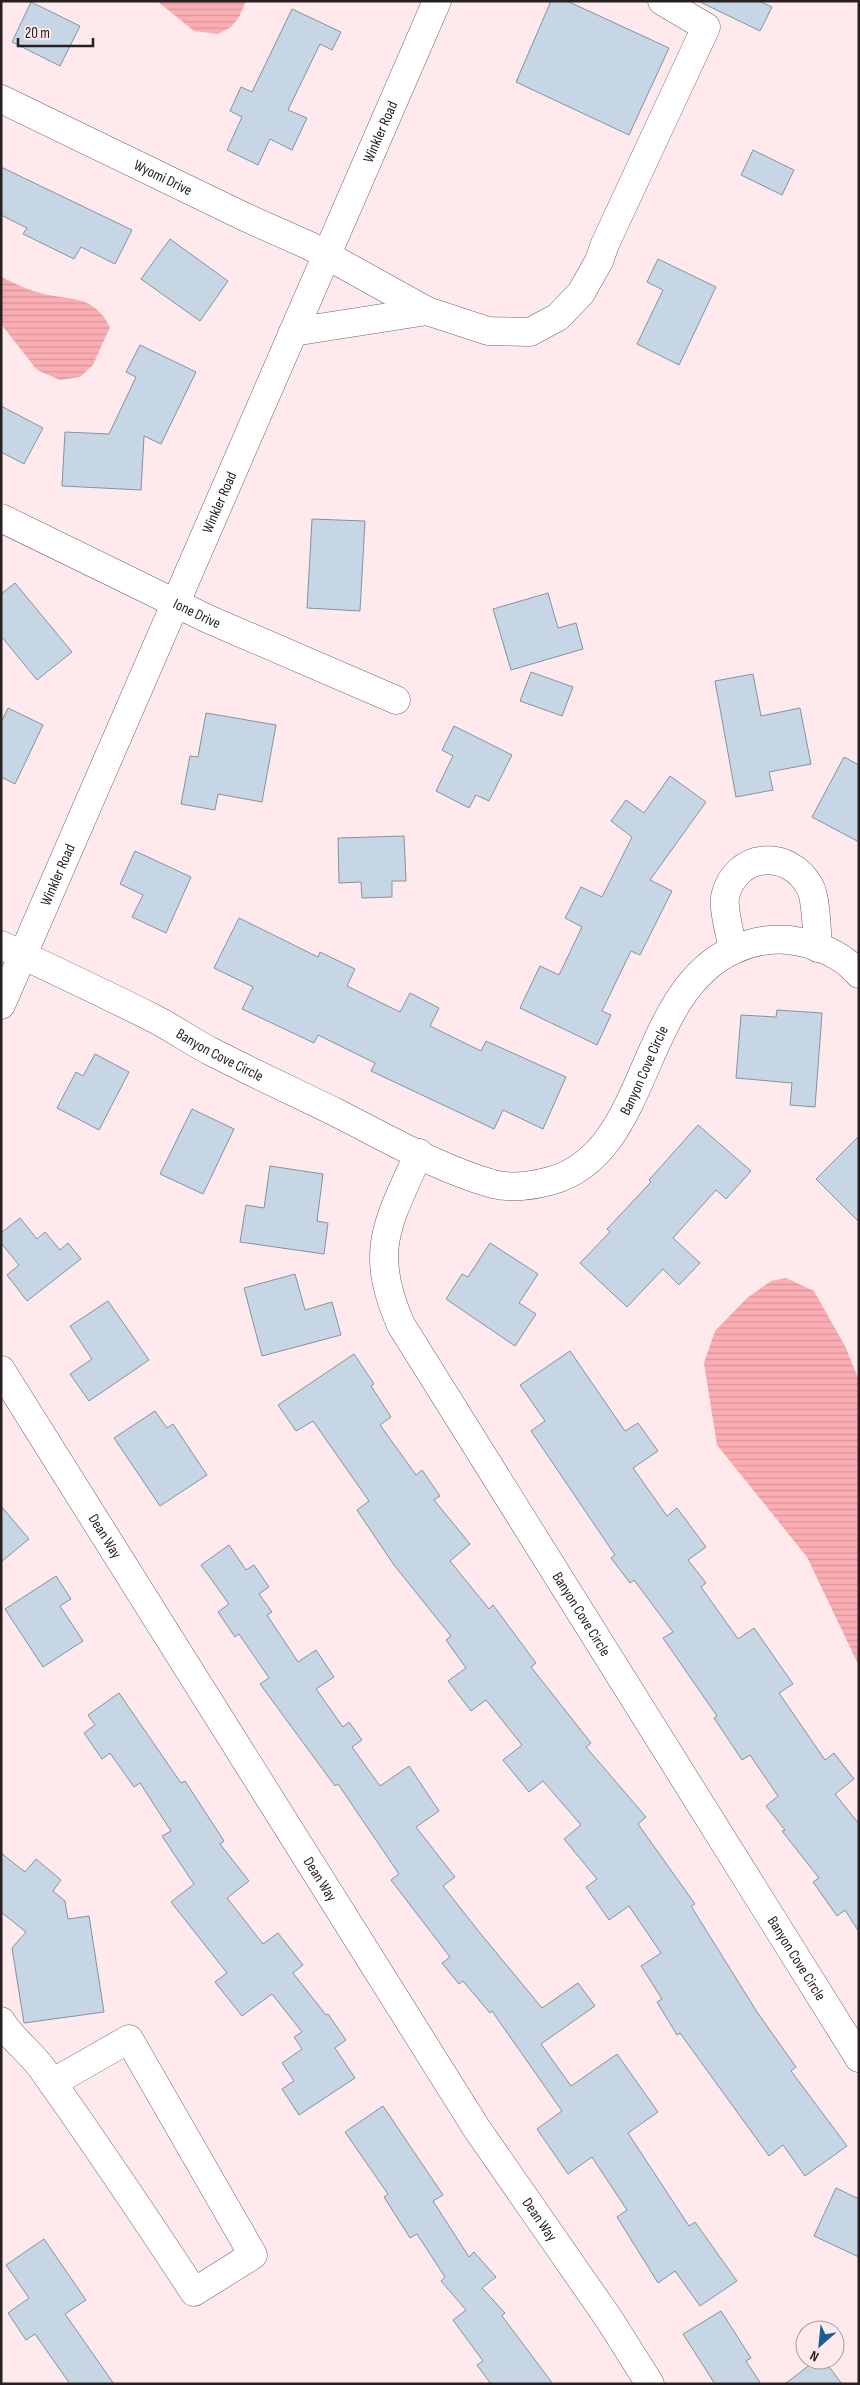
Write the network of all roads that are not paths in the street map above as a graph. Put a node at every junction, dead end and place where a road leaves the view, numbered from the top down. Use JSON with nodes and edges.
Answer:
{"nodes":[{"id":1,"x":437,"y":1,"type":"edge"},
{"id":2,"x":662,"y":1,"type":"edge"},
{"id":3,"x":1,"y":99,"type":"edge"},
{"id":4,"x":326,"y":255,"type":"junction"},
{"id":5,"x":427,"y":311,"type":"junction"},
{"id":6,"x":293,"y":332,"type":"junction"},
{"id":7,"x":1,"y":518,"type":"edge"},
{"id":8,"x":176,"y":602,"type":"junction"},
{"id":9,"x":396,"y":700,"type":"dead end"},
{"id":10,"x":818,"y":948,"type":"junction"},
{"id":11,"x":12,"y":950,"type":"edge"},
{"id":12,"x":733,"y":950,"type":"junction"},
{"id":13,"x":859,"y":974,"type":"edge"},
{"id":14,"x":1,"y":1005,"type":"edge"},
{"id":15,"x":419,"y":1153,"type":"junction"},
{"id":16,"x":1,"y":1370,"type":"edge"},
{"id":17,"x":1,"y":2021,"type":"edge"},
{"id":18,"x":859,"y":2058,"type":"edge"},
{"id":19,"x":52,"y":2083,"type":"junction"},
{"id":20,"x":650,"y":2384,"type":"edge"}],
"edges":[{"from":1,"to":4,"type":"street","name":"Winkler Road"},
{"from":2,"to":5,"type":"street","name":"Wyomi Drive"},
{"from":3,"to":4,"type":"street","name":"Wyomi Drive"},
{"from":4,"to":5,"type":"street","name":"Wyomi Drive"},
{"from":4,"to":6,"type":"street","name":"Winkler Road"},
{"from":5,"to":6,"type":"street"},
{"from":6,"to":8,"type":"street","name":"Winkler Road"},
{"from":7,"to":8,"type":"street","name":"Ione Drive"},
{"from":8,"to":9,"type":"street","name":"Ione Drive"},
{"from":8,"to":11,"type":"street","name":"Winkler Road"},
{"from":10,"to":12,"type":"street","name":"Banyon Cove Circle"},
{"from":10,"to":12,"type":"street"},
{"from":10,"to":13,"type":"street","name":"Banyon Cove Circle"},
{"from":11,"to":14,"type":"street","name":"Winkler Road"},
{"from":11,"to":15,"type":"street","name":"Banyon Cove Circle"},
{"from":12,"to":15,"type":"street","name":"Banyon Cove Circle"},
{"from":15,"to":18,"type":"street","name":"Banyon Cove Circle"},
{"from":16,"to":20,"type":"street","name":"Dean Way"},
{"from":17,"to":19,"type":"street"},
{"from":19,"to":19,"type":"street"}]}
